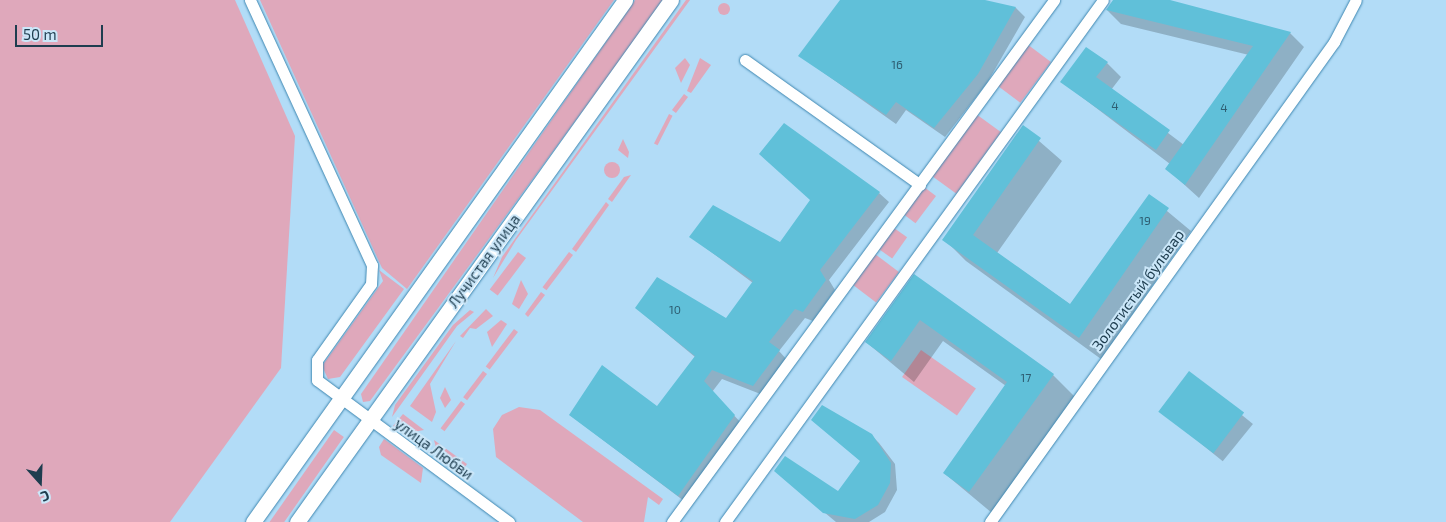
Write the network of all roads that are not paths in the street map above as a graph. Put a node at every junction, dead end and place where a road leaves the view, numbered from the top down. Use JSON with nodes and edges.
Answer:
{"nodes":[{"id":1,"x":250,"y":0,"type":"edge"},
{"id":2,"x":625,"y":0,"type":"edge"},
{"id":3,"x":671,"y":0,"type":"edge"},
{"id":4,"x":1054,"y":0,"type":"edge"},
{"id":5,"x":1103,"y":0,"type":"edge"},
{"id":6,"x":1354,"y":4,"type":"edge"},
{"id":7,"x":745,"y":60,"type":"dead end"},
{"id":8,"x":920,"y":185,"type":"junction"},
{"id":9,"x":340,"y":400,"type":"junction"},
{"id":10,"x":369,"y":421,"type":"junction"},
{"id":11,"x":253,"y":522,"type":"edge"},
{"id":12,"x":297,"y":522,"type":"edge"},
{"id":13,"x":510,"y":522,"type":"edge"},
{"id":14,"x":672,"y":522,"type":"edge"},
{"id":15,"x":725,"y":522,"type":"edge"},
{"id":16,"x":990,"y":522,"type":"edge"}],
"edges":[{"from":1,"to":9,"type":"street","name":"улица Любви"},
{"from":2,"to":9,"type":"main road"},
{"from":3,"to":10,"type":"main road","name":"Лучистая улица"},
{"from":4,"to":8,"type":"street"},
{"from":5,"to":15,"type":"street"},
{"from":6,"to":16,"type":"street","name":"Золотистый бульвар"},
{"from":7,"to":8,"type":"street"},
{"from":8,"to":14,"type":"street"},
{"from":9,"to":10,"type":"street","name":"улица Любви"},
{"from":9,"to":11,"type":"main road"},
{"from":10,"to":12,"type":"main road","name":"Лучистая улица"},
{"from":10,"to":13,"type":"street","name":"улица Любви"}]}
